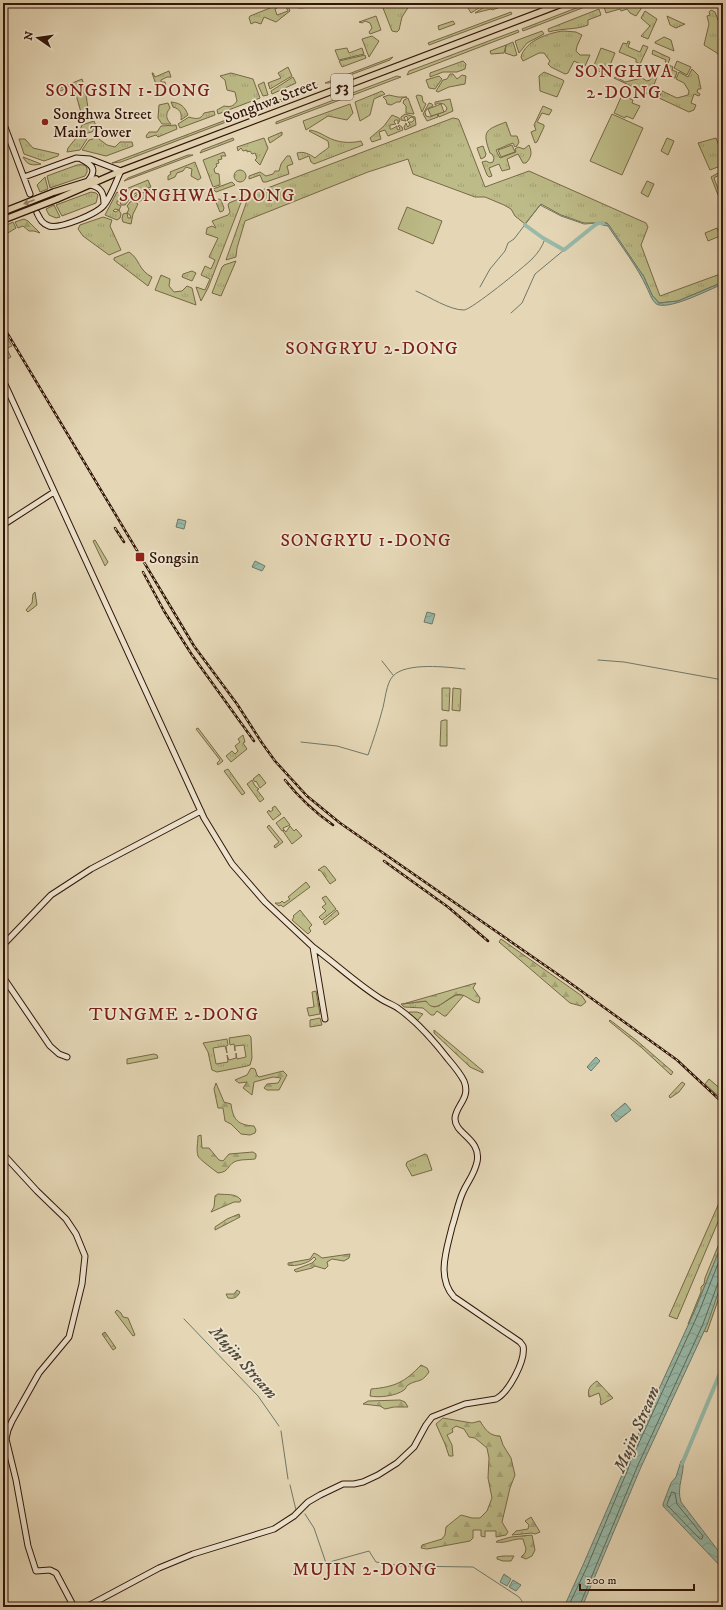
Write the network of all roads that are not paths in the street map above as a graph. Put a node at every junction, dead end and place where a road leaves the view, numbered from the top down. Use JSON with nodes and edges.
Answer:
{"nodes":[{"id":1,"x":564,"y":3,"type":"edge"},
{"id":2,"x":3,"y":122,"type":"edge"},
{"id":3,"x":76,"y":158,"type":"junction"},
{"id":4,"x":121,"y":171,"type":"junction"},
{"id":5,"x":24,"y":178,"type":"junction"},
{"id":6,"x":89,"y":183,"type":"junction"},
{"id":7,"x":30,"y":194,"type":"dead end"},
{"id":8,"x":103,"y":205,"type":"junction"},
{"id":9,"x":3,"y":212,"type":"edge"},
{"id":10,"x":37,"y":212,"type":"dead end"},
{"id":11,"x":3,"y":220,"type":"edge"},
{"id":12,"x":3,"y":380,"type":"edge"},
{"id":13,"x":54,"y":492,"type":"junction"},
{"id":14,"x":3,"y":525,"type":"edge"},
{"id":15,"x":201,"y":811,"type":"junction"},
{"id":16,"x":3,"y":945,"type":"edge"},
{"id":17,"x":313,"y":947,"type":"junction"},
{"id":18,"x":3,"y":977,"type":"edge"},
{"id":19,"x":325,"y":1020,"type":"dead end"},
{"id":20,"x":67,"y":1057,"type":"dead end"},
{"id":21,"x":3,"y":1154,"type":"edge"},
{"id":22,"x":74,"y":1607,"type":"edge"},
{"id":23,"x":86,"y":1607,"type":"edge"}],
"edges":[{"from":1,"to":4,"type":"main road","name":"Songhwa Street","number":"53"},
{"from":2,"to":5,"type":"street"},
{"from":3,"to":4,"type":"street"},
{"from":3,"to":5,"type":"street"},
{"from":3,"to":6,"type":"street"},
{"from":4,"to":6,"type":"main road","name":"Songhwa Street","number":"53"},
{"from":4,"to":8,"type":"street"},
{"from":5,"to":7,"type":"street"},
{"from":6,"to":8,"type":"street"},
{"from":6,"to":9,"type":"main road","name":"Songhwa Street","number":"53","one_way":true,"bridge":true},
{"from":6,"to":11,"type":"main road","name":"Songhwa Street","number":"53","bridge":true},
{"from":8,"to":10,"type":"street"},
{"from":12,"to":13,"type":"street"},
{"from":13,"to":14,"type":"street"},
{"from":13,"to":15,"type":"street"},
{"from":15,"to":16,"type":"street"},
{"from":15,"to":17,"type":"street"},
{"from":17,"to":19,"type":"street"},
{"from":17,"to":23,"type":"street"},
{"from":18,"to":20,"type":"street"},
{"from":21,"to":22,"type":"street"}]}
